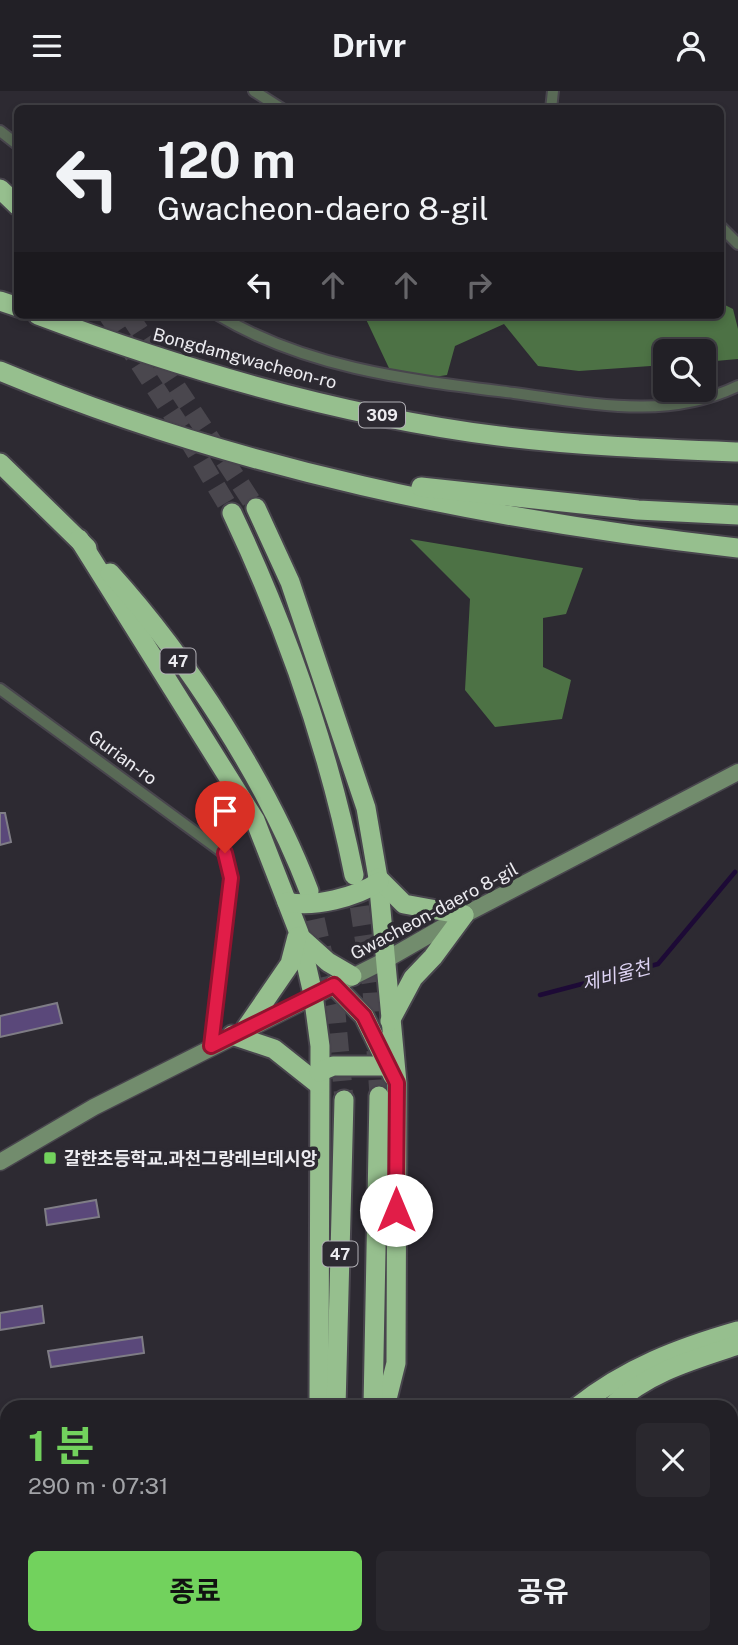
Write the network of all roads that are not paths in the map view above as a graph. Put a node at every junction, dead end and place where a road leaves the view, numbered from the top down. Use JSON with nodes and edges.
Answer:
{"nodes":[{"id":1,"x":254,"y":91,"type":"edge"},
{"id":2,"x":276,"y":105,"type":"edge"},
{"id":3,"x":0,"y":131,"type":"edge"},
{"id":4,"x":14,"y":142,"type":"edge"},
{"id":5,"x":0,"y":189,"type":"edge"},
{"id":6,"x":14,"y":201,"type":"edge"},
{"id":7,"x":724,"y":230,"type":"edge"},
{"id":8,"x":738,"y":244,"type":"edge"},
{"id":9,"x":49,"y":319,"type":"edge"},
{"id":10,"x":225,"y":319,"type":"edge"},
{"id":11,"x":0,"y":370,"type":"edge"},
{"id":12,"x":738,"y":386,"type":"edge"},
{"id":13,"x":738,"y":451,"type":"edge"},
{"id":14,"x":0,"y":463,"type":"edge"},
{"id":15,"x":316,"y":474,"type":"junction"},
{"id":16,"x":256,"y":508,"type":"tunnel mouth"},
{"id":17,"x":232,"y":513,"type":"tunnel mouth"},
{"id":18,"x":738,"y":515,"type":"edge"},
{"id":19,"x":79,"y":539,"type":"junction"},
{"id":20,"x":738,"y":548,"type":"edge"},
{"id":21,"x":0,"y":689,"type":"edge"},
{"id":22,"x":738,"y":772,"type":"edge"},
{"id":23,"x":354,"y":875,"type":"tunnel mouth"},
{"id":24,"x":379,"y":880,"type":"junction"},
{"id":25,"x":309,"y":891,"type":"tunnel mouth"},
{"id":26,"x":288,"y":902,"type":"junction"},
{"id":27,"x":464,"y":915,"type":"junction"},
{"id":28,"x":299,"y":934,"type":"junction"},
{"id":29,"x":384,"y":961,"type":"junction"},
{"id":30,"x":352,"y":976,"type":"junction"},
{"id":31,"x":334,"y":985,"type":"junction"},
{"id":32,"x":313,"y":994,"type":"junction"},
{"id":33,"x":390,"y":1021,"type":"junction"},
{"id":34,"x":239,"y":1032,"type":"junction"},
{"id":35,"x":211,"y":1046,"type":"junction"},
{"id":36,"x":393,"y":1075,"type":"junction"},
{"id":37,"x":319,"y":1078,"type":"junction"},
{"id":38,"x":379,"y":1096,"type":"tunnel mouth"},
{"id":39,"x":344,"y":1100,"type":"tunnel mouth"},
{"id":40,"x":0,"y":1163,"type":"edge"},
{"id":41,"x":738,"y":1331,"type":"edge"},
{"id":42,"x":738,"y":1345,"type":"edge"},
{"id":43,"x":691,"y":1360,"type":"junction"},
{"id":44,"x":319,"y":1400,"type":"edge"},
{"id":45,"x":336,"y":1400,"type":"edge"},
{"id":46,"x":373,"y":1400,"type":"edge"},
{"id":47,"x":387,"y":1400,"type":"edge"},
{"id":48,"x":586,"y":1400,"type":"edge"},
{"id":49,"x":620,"y":1400,"type":"edge"},
{"id":50,"x":631,"y":1400,"type":"edge"}],
"edges":[{"from":1,"to":2,"type":"street"},
{"from":3,"to":4,"type":"street"},
{"from":5,"to":6,"type":"highway"},
{"from":7,"to":8,"type":"street"},
{"from":9,"to":13,"type":"highway","name":"Bongdamgwacheon-ro","number":"309"},
{"from":10,"to":12,"type":"street"},
{"from":11,"to":15,"type":"highway"},
{"from":14,"to":19,"type":"highway","number":"47"},
{"from":15,"to":18,"type":"highway"},
{"from":15,"to":20,"type":"highway"},
{"from":16,"to":24,"type":"highway"},
{"from":17,"to":23,"type":"highway"},
{"from":19,"to":25,"type":"highway","number":"47"},
{"from":19,"to":26,"type":"highway"},
{"from":21,"to":35,"type":"street","name":"Gurian-ro"},
{"from":22,"to":27,"type":"street","name":"Gwacheon-daero 8-gil"},
{"from":24,"to":26,"type":"highway"},
{"from":24,"to":27,"type":"highway"},
{"from":24,"to":29,"type":"highway"},
{"from":26,"to":28,"type":"highway"},
{"from":27,"to":29,"type":"street","name":"Gwacheon-daero 8-gil"},
{"from":27,"to":33,"type":"highway"},
{"from":28,"to":30,"type":"highway"},
{"from":28,"to":32,"type":"highway"},
{"from":28,"to":34,"type":"highway"},
{"from":29,"to":30,"type":"street","name":"Gwacheon-daero 8-gil"},
{"from":29,"to":33,"type":"highway"},
{"from":30,"to":31,"type":"street","name":"Gwacheon-daero 8-gil"},
{"from":31,"to":32,"type":"street","name":"Gwacheon-daero 8-gil"},
{"from":31,"to":36,"type":"highway"},
{"from":32,"to":34,"type":"street","name":"Gwacheon-daero 8-gil"},
{"from":32,"to":37,"type":"highway"},
{"from":33,"to":36,"type":"highway"},
{"from":34,"to":35,"type":"street","name":"Gwacheon-daero 8-gil"},
{"from":34,"to":37,"type":"highway"},
{"from":35,"to":40,"type":"street","name":"Gwacheon-daero 8-gil"},
{"from":36,"to":37,"type":"highway"},
{"from":36,"to":47,"type":"highway"},
{"from":37,"to":44,"type":"highway"},
{"from":38,"to":46,"type":"highway","number":"47"},
{"from":39,"to":45,"type":"highway","number":"47"},
{"from":41,"to":48,"type":"highway"},
{"from":42,"to":43,"type":"highway"},
{"from":43,"to":49,"type":"highway"},
{"from":43,"to":50,"type":"highway"}]}
